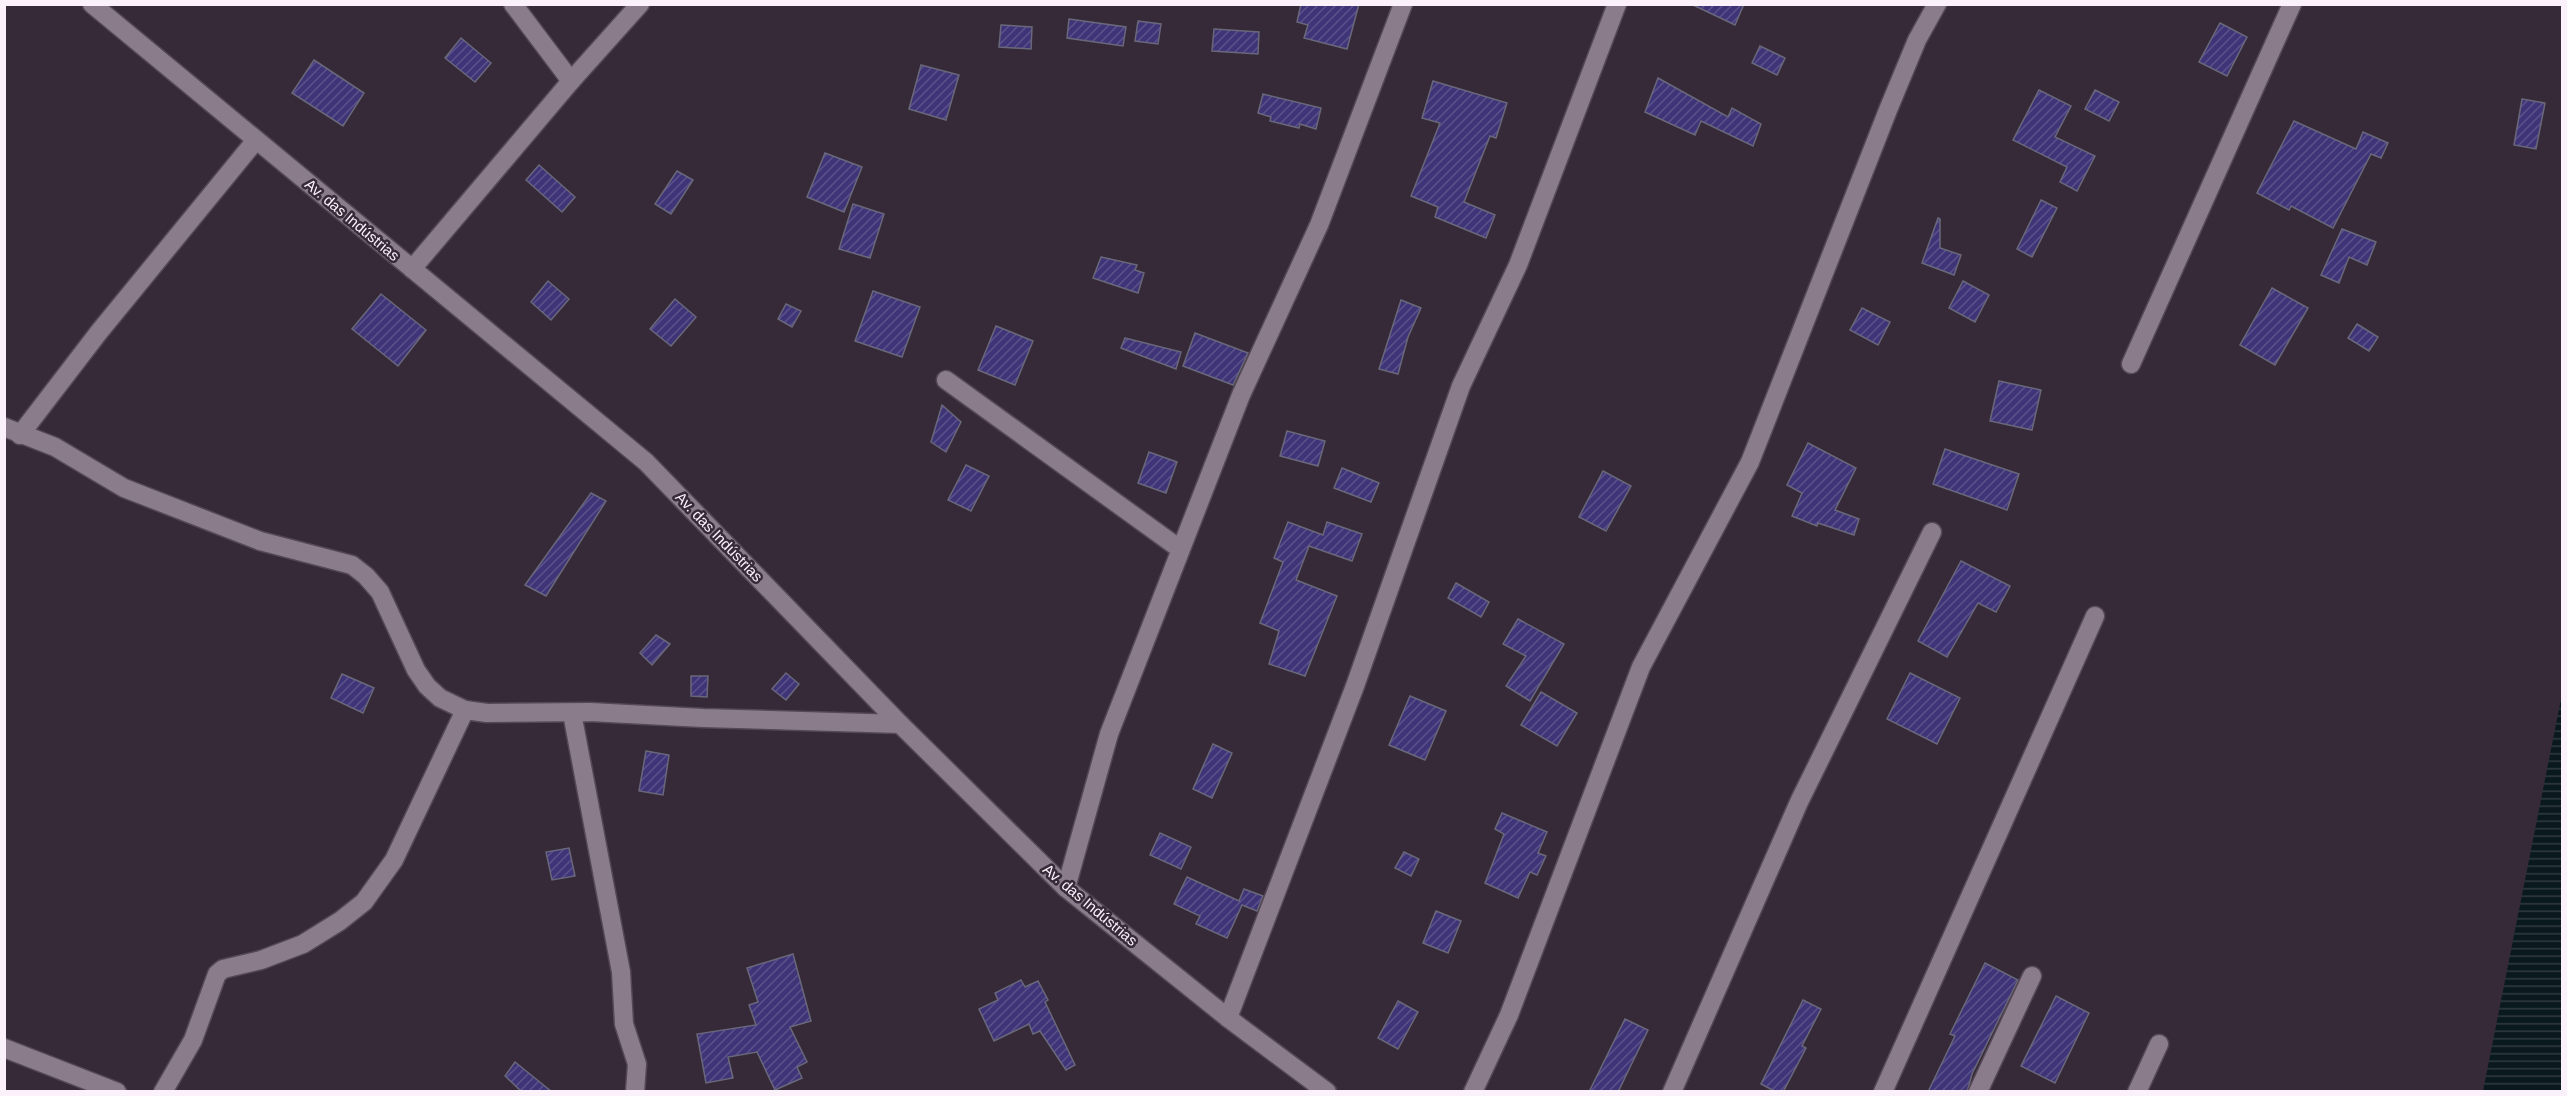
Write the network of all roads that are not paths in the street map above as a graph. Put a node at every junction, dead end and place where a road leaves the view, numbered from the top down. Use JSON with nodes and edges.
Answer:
{"nodes":[{"id":1,"x":92,"y":4,"type":"edge"},
{"id":2,"x":513,"y":4,"type":"edge"},
{"id":3,"x":640,"y":4,"type":"edge"},
{"id":4,"x":1403,"y":4,"type":"edge"},
{"id":5,"x":1936,"y":4,"type":"edge"},
{"id":6,"x":2292,"y":4,"type":"edge"},
{"id":7,"x":1613,"y":5,"type":"edge"},
{"id":8,"x":571,"y":81,"type":"junction"},
{"id":9,"x":256,"y":140,"type":"junction"},
{"id":10,"x":412,"y":269,"type":"junction"},
{"id":11,"x":2131,"y":364,"type":"dead end"},
{"id":12,"x":946,"y":380,"type":"dead end"},
{"id":13,"x":12,"y":431,"type":"edge"},
{"id":14,"x":1932,"y":532,"type":"dead end"},
{"id":15,"x":1180,"y":549,"type":"junction"},
{"id":16,"x":2095,"y":616,"type":"dead end"},
{"id":17,"x":465,"y":710,"type":"junction"},
{"id":18,"x":572,"y":713,"type":"junction"},
{"id":19,"x":900,"y":724,"type":"junction"},
{"id":20,"x":1066,"y":888,"type":"junction"},
{"id":21,"x":2032,"y":976,"type":"dead end"},
{"id":22,"x":1228,"y":1018,"type":"junction"},
{"id":23,"x":2159,"y":1044,"type":"dead end"},
{"id":24,"x":4,"y":1048,"type":"edge"},
{"id":25,"x":117,"y":1092,"type":"edge"},
{"id":26,"x":163,"y":1092,"type":"edge"},
{"id":27,"x":635,"y":1092,"type":"edge"},
{"id":28,"x":1327,"y":1092,"type":"edge"},
{"id":29,"x":1473,"y":1092,"type":"edge"},
{"id":30,"x":1672,"y":1092,"type":"edge"},
{"id":31,"x":1883,"y":1092,"type":"edge"},
{"id":32,"x":1978,"y":1092,"type":"edge"},
{"id":33,"x":2137,"y":1092,"type":"edge"}],
"edges":[{"from":1,"to":9,"type":"street","name":"Av. das Indústrias"},
{"from":2,"to":8,"type":"street"},
{"from":3,"to":8,"type":"street"},
{"from":4,"to":15,"type":"street"},
{"from":5,"to":29,"type":"street"},
{"from":6,"to":11,"type":"street"},
{"from":7,"to":22,"type":"street"},
{"from":8,"to":10,"type":"street"},
{"from":9,"to":10,"type":"street","name":"Av. das Indústrias"},
{"from":9,"to":13,"type":"street"},
{"from":10,"to":19,"type":"street","name":"Av. das Indústrias"},
{"from":12,"to":15,"type":"street"},
{"from":13,"to":17,"type":"street"},
{"from":14,"to":30,"type":"street"},
{"from":15,"to":20,"type":"street"},
{"from":16,"to":31,"type":"street"},
{"from":17,"to":18,"type":"street"},
{"from":17,"to":26,"type":"street"},
{"from":18,"to":19,"type":"street"},
{"from":18,"to":27,"type":"street"},
{"from":19,"to":20,"type":"street","name":"Av. das Indústrias"},
{"from":20,"to":22,"type":"street","name":"Av. das Indústrias"},
{"from":21,"to":32,"type":"street"},
{"from":22,"to":28,"type":"street","name":"Av. das Indústrias"},
{"from":23,"to":33,"type":"street"},
{"from":24,"to":25,"type":"street"}]}
